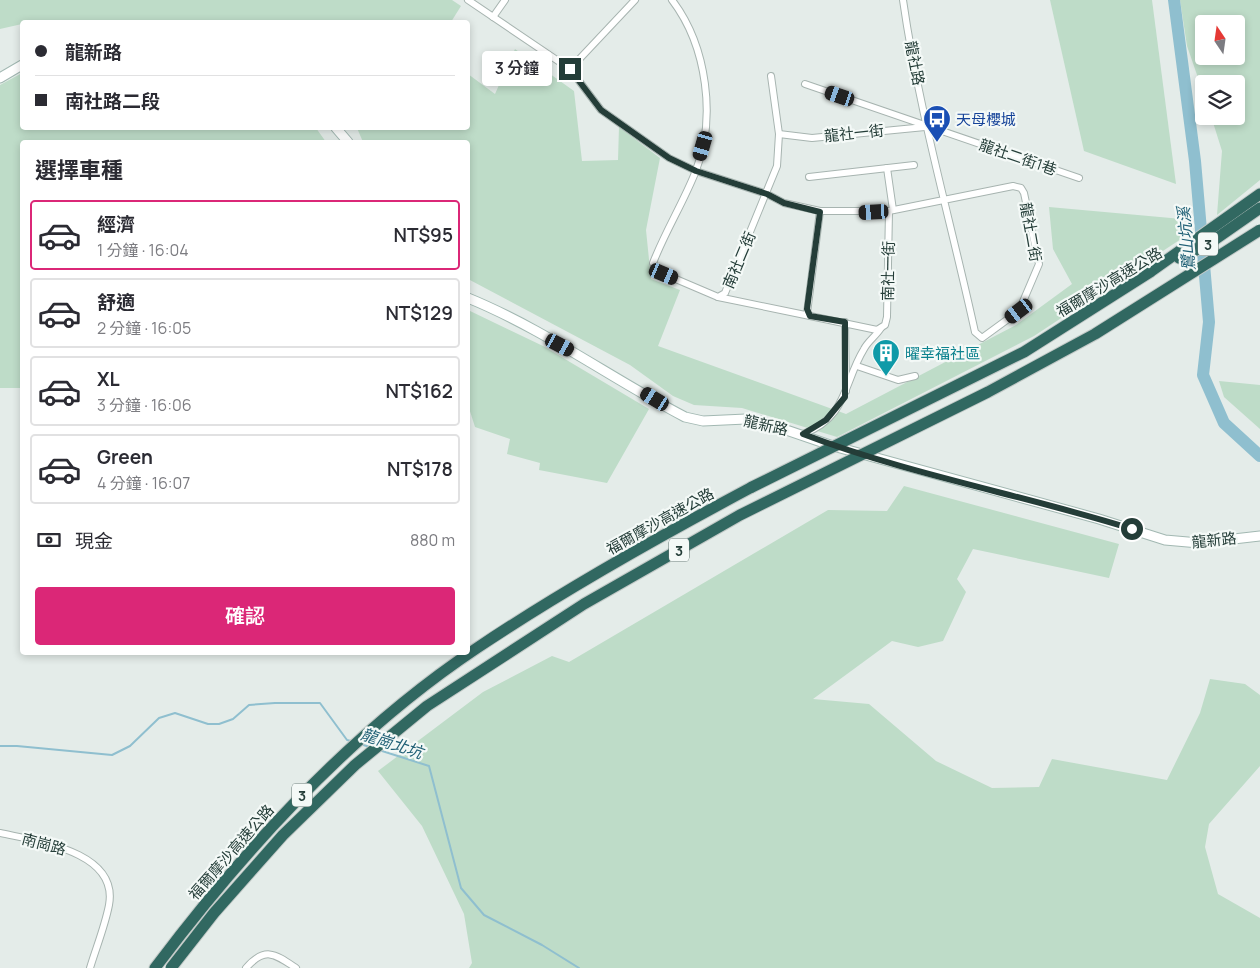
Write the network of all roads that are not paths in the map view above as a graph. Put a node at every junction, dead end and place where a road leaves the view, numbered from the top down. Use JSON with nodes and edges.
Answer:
{"nodes":[{"id":1,"x":468,"y":0,"type":"edge"},
{"id":2,"x":505,"y":0,"type":"edge"},
{"id":3,"x":635,"y":0,"type":"edge"},
{"id":4,"x":672,"y":0,"type":"edge"},
{"id":5,"x":903,"y":0,"type":"edge"},
{"id":6,"x":493,"y":17,"type":"junction"},
{"id":7,"x":20,"y":66,"type":"edge"},
{"id":8,"x":570,"y":69,"type":"junction"},
{"id":9,"x":771,"y":76,"type":"dead end"},
{"id":10,"x":0,"y":78,"type":"edge"},
{"id":11,"x":805,"y":84,"type":"dead end"},
{"id":12,"x":928,"y":126,"type":"junction"},
{"id":13,"x":338,"y":130,"type":"edge"},
{"id":14,"x":779,"y":134,"type":"junction"},
{"id":15,"x":346,"y":140,"type":"edge"},
{"id":16,"x":914,"y":165,"type":"dead end"},
{"id":17,"x":887,"y":168,"type":"junction"},
{"id":18,"x":696,"y":171,"type":"junction"},
{"id":19,"x":809,"y":176,"type":"dead end"},
{"id":20,"x":1079,"y":178,"type":"dead end"},
{"id":21,"x":767,"y":194,"type":"junction"},
{"id":22,"x":1259,"y":195,"type":"edge"},
{"id":23,"x":945,"y":201,"type":"junction"},
{"id":24,"x":1260,"y":208,"type":"edge"},
{"id":25,"x":891,"y":211,"type":"junction"},
{"id":26,"x":820,"y":212,"type":"junction"},
{"id":27,"x":1260,"y":230,"type":"edge"},
{"id":28,"x":1150,"y":272,"type":"junction"},
{"id":29,"x":718,"y":297,"type":"junction"},
{"id":30,"x":470,"y":299,"type":"edge"},
{"id":31,"x":810,"y":316,"type":"junction"},
{"id":32,"x":845,"y":322,"type":"junction"},
{"id":33,"x":882,"y":328,"type":"junction"},
{"id":34,"x":856,"y":366,"type":"junction"},
{"id":35,"x":915,"y":376,"type":"dead end"},
{"id":36,"x":845,"y":395,"type":"junction"},
{"id":37,"x":803,"y":434,"type":"junction"},
{"id":38,"x":1260,"y":536,"type":"edge"},
{"id":39,"x":470,"y":652,"type":"edge"},
{"id":40,"x":467,"y":655,"type":"edge"},
{"id":41,"x":0,"y":833,"type":"edge"},
{"id":42,"x":90,"y":968,"type":"edge"},
{"id":43,"x":155,"y":968,"type":"edge"},
{"id":44,"x":171,"y":968,"type":"edge"},
{"id":45,"x":246,"y":968,"type":"edge"},
{"id":46,"x":296,"y":968,"type":"edge"}],
"edges":[{"from":1,"to":6,"type":"street"},
{"from":2,"to":6,"type":"street"},
{"from":3,"to":8,"type":"street"},
{"from":4,"to":18,"type":"street","name":"南社二街"},
{"from":5,"to":12,"type":"street","name":"龍社路"},
{"from":6,"to":8,"type":"street"},
{"from":7,"to":10,"type":"street"},
{"from":8,"to":18,"type":"street"},
{"from":9,"to":14,"type":"street","name":"南社二街"},
{"from":11,"to":12,"type":"street","name":"龍社二街1巷"},
{"from":12,"to":14,"type":"street","name":"龍社一街"},
{"from":12,"to":20,"type":"street","name":"龍社二街1巷"},
{"from":12,"to":23,"type":"street","name":"龍社二街"},
{"from":13,"to":15,"type":"street"},
{"from":14,"to":21,"type":"street","name":"南社二街"},
{"from":16,"to":17,"type":"street"},
{"from":17,"to":19,"type":"street"},
{"from":17,"to":25,"type":"street","name":"南社一街"},
{"from":18,"to":21,"type":"street"},
{"from":18,"to":29,"type":"street","name":"南社二街"},
{"from":21,"to":26,"type":"street"},
{"from":21,"to":29,"type":"street","name":"南社二街"},
{"from":22,"to":28,"type":"highway"},
{"from":23,"to":23,"type":"street","name":"龍社二街"},
{"from":23,"to":25,"type":"street"},
{"from":24,"to":28,"type":"highway","name":"福爾摩沙高速公路","number":"3"},
{"from":25,"to":26,"type":"street"},
{"from":25,"to":33,"type":"street","name":"南社一街"},
{"from":26,"to":31,"type":"street"},
{"from":27,"to":44,"type":"highway","name":"福爾摩沙高速公路","number":"3","bridge":true},
{"from":28,"to":39,"type":"highway","name":"福爾摩沙高速公路","number":"3","bridge":true},
{"from":29,"to":31,"type":"street"},
{"from":30,"to":37,"type":"street","name":"龍新路"},
{"from":31,"to":32,"type":"street"},
{"from":32,"to":33,"type":"street"},
{"from":32,"to":36,"type":"street"},
{"from":33,"to":34,"type":"street","name":"南社一街"},
{"from":34,"to":35,"type":"street"},
{"from":34,"to":36,"type":"street","name":"南社一街"},
{"from":36,"to":37,"type":"street","name":"南社一街"},
{"from":37,"to":38,"type":"street","name":"龍新路"},
{"from":40,"to":43,"type":"highway","name":"福爾摩沙高速公路","number":"3","bridge":true},
{"from":41,"to":42,"type":"street","name":"南崗路"},
{"from":45,"to":46,"type":"street"}]}
